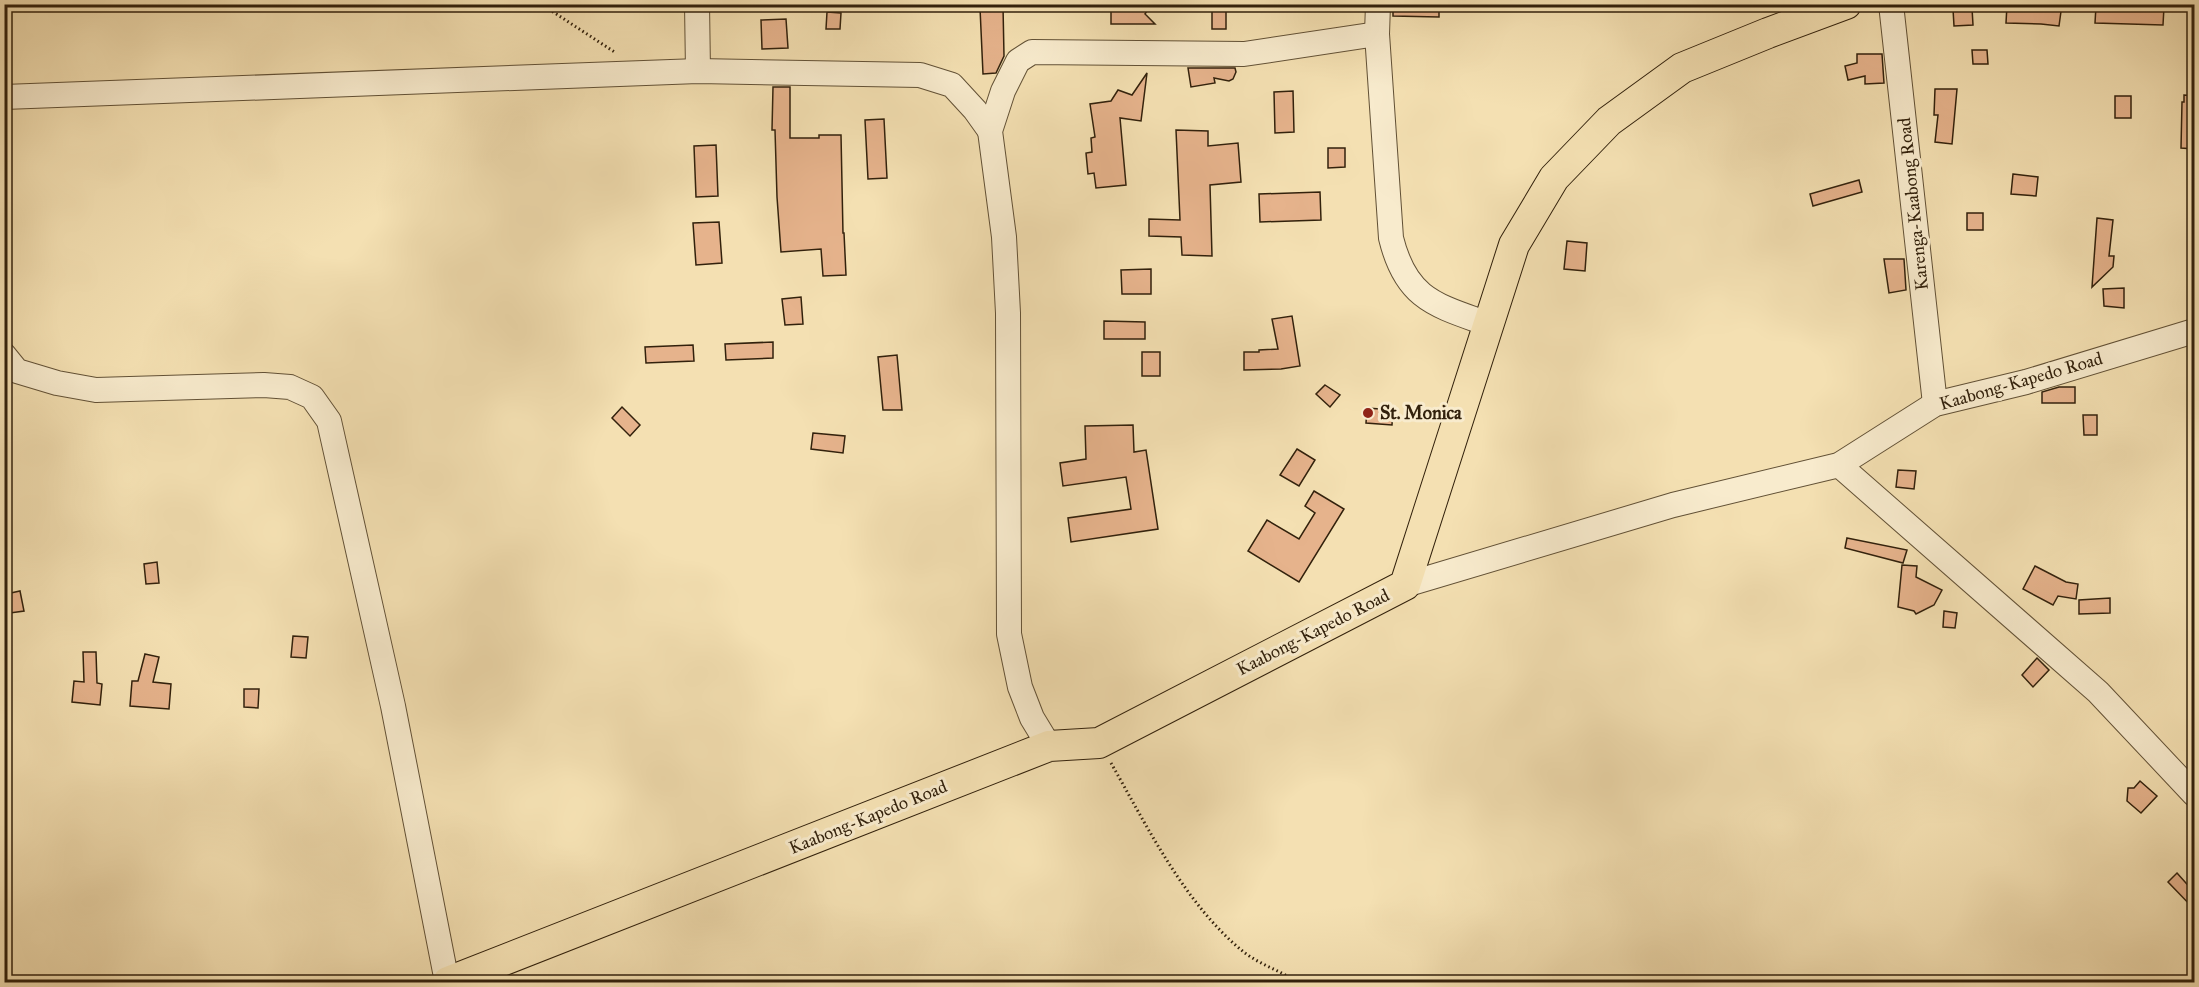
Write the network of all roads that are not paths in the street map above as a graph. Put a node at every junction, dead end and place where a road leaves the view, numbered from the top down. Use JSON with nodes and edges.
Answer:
{"nodes":[{"id":1,"x":697,"y":4,"type":"edge"},
{"id":2,"x":1378,"y":4,"type":"edge"},
{"id":3,"x":1845,"y":4,"type":"edge"},
{"id":4,"x":1891,"y":4,"type":"edge"},
{"id":5,"x":1377,"y":34,"type":"junction"},
{"id":6,"x":698,"y":71,"type":"junction"},
{"id":7,"x":4,"y":97,"type":"edge"},
{"id":8,"x":990,"y":131,"type":"junction"},
{"id":9,"x":1488,"y":324,"type":"junction"},
{"id":10,"x":2194,"y":331,"type":"edge"},
{"id":11,"x":4,"y":355,"type":"edge"},
{"id":12,"x":1935,"y":404,"type":"junction"},
{"id":13,"x":1839,"y":465,"type":"junction"},
{"id":14,"x":1405,"y":585,"type":"junction"},
{"id":15,"x":1049,"y":746,"type":"junction"},
{"id":16,"x":2194,"y":794,"type":"edge"},
{"id":17,"x":448,"y":982,"type":"edge"}],
"edges":[{"from":1,"to":6,"type":"street"},
{"from":2,"to":5,"type":"street"},
{"from":3,"to":9,"type":"main road"},
{"from":4,"to":12,"type":"street","name":"Karenga-Kaabong Road"},
{"from":5,"to":8,"type":"street"},
{"from":5,"to":9,"type":"street"},
{"from":6,"to":7,"type":"street"},
{"from":6,"to":8,"type":"street"},
{"from":8,"to":15,"type":"street"},
{"from":9,"to":14,"type":"main road"},
{"from":10,"to":12,"type":"street","name":"Kaabong-Kapedo Road"},
{"from":11,"to":17,"type":"street"},
{"from":12,"to":13,"type":"street","name":"Kaabong-Kapedo Road"},
{"from":13,"to":14,"type":"street","name":"Kaabong-Kapedo Road"},
{"from":13,"to":16,"type":"street"},
{"from":14,"to":15,"type":"main road","name":"Kaabong-Kapedo Road"},
{"from":15,"to":17,"type":"main road","name":"Kaabong-Kapedo Road"}]}
